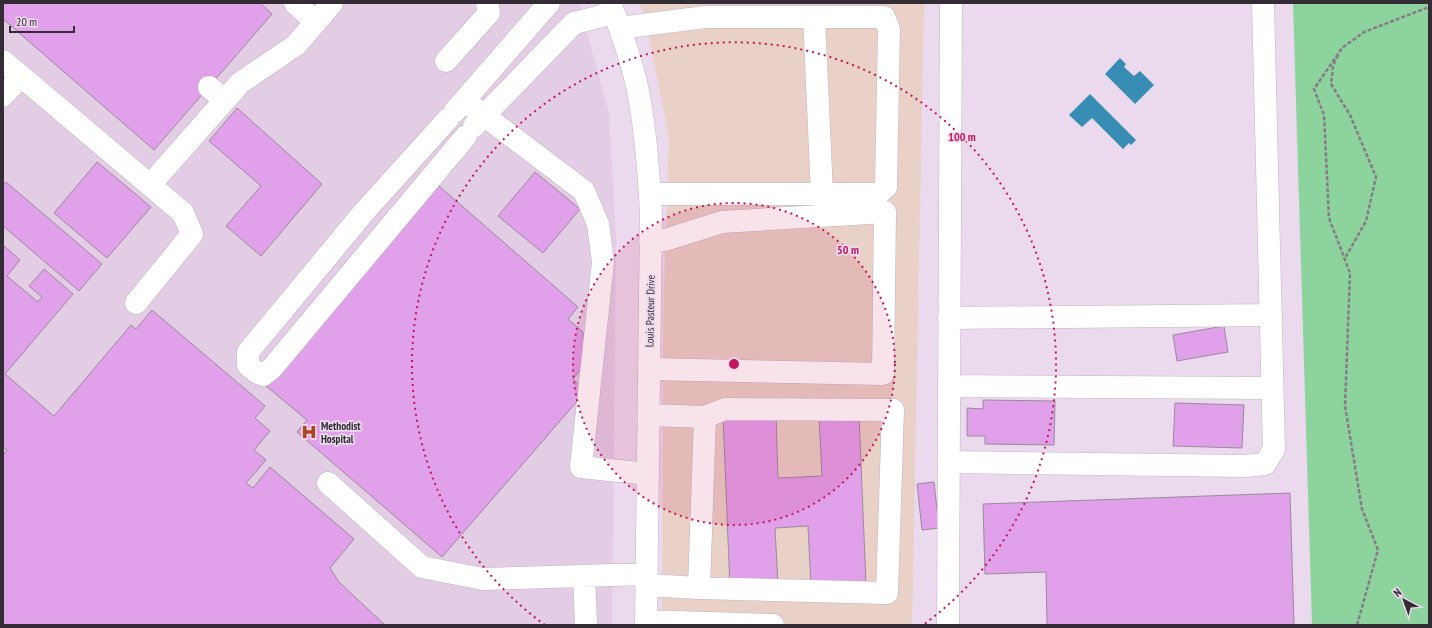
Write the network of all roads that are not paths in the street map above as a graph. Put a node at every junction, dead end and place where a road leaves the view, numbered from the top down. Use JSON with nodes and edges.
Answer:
{"nodes":[{"id":1,"x":292,"y":3,"type":"edge"},
{"id":2,"x":332,"y":3,"type":"edge"},
{"id":3,"x":487,"y":3,"type":"edge"},
{"id":4,"x":549,"y":3,"type":"edge"},
{"id":5,"x":951,"y":3,"type":"edge"},
{"id":6,"x":1263,"y":3,"type":"edge"},
{"id":7,"x":615,"y":15,"type":"edge"},
{"id":8,"x":814,"y":17,"type":"junction"},
{"id":9,"x":316,"y":22,"type":"junction"},
{"id":10,"x":3,"y":61,"type":"edge"},
{"id":11,"x":446,"y":61,"type":"dead end"},
{"id":12,"x":21,"y":76,"type":"junction"},
{"id":13,"x":3,"y":96,"type":"edge"},
{"id":14,"x":455,"y":111,"type":"junction"},
{"id":15,"x":474,"y":127,"type":"junction"},
{"id":16,"x":150,"y":185,"type":"junction"},
{"id":17,"x":650,"y":194,"type":"junction"},
{"id":18,"x":822,"y":194,"type":"junction"},
{"id":19,"x":650,"y":241,"type":"junction"},
{"id":20,"x":136,"y":303,"type":"dead end"},
{"id":21,"x":1270,"y":315,"type":"junction"},
{"id":22,"x":949,"y":318,"type":"junction"},
{"id":23,"x":649,"y":369,"type":"junction"},
{"id":24,"x":949,"y":386,"type":"junction"},
{"id":25,"x":1272,"y":388,"type":"junction"},
{"id":26,"x":649,"y":415,"type":"junction"},
{"id":27,"x":705,"y":417,"type":"junction"},
{"id":28,"x":949,"y":462,"type":"junction"},
{"id":29,"x":648,"y":474,"type":"junction"},
{"id":30,"x":328,"y":483,"type":"dead end"},
{"id":31,"x":584,"y":576,"type":"junction"},
{"id":32,"x":646,"y":580,"type":"junction"},
{"id":33,"x":699,"y":588,"type":"junction"},
{"id":34,"x":646,"y":623,"type":"edge"},
{"id":35,"x":695,"y":624,"type":"edge"},
{"id":36,"x":586,"y":625,"type":"edge"},
{"id":37,"x":773,"y":625,"type":"edge"},
{"id":38,"x":948,"y":625,"type":"edge"}],
"edges":[{"from":1,"to":9,"type":"street"},
{"from":2,"to":9,"type":"street"},
{"from":3,"to":11,"type":"street"},
{"from":4,"to":14,"type":"street"},
{"from":5,"to":22,"type":"street"},
{"from":6,"to":21,"type":"street"},
{"from":7,"to":8,"type":"street"},
{"from":7,"to":15,"type":"street"},
{"from":7,"to":17,"type":"street","name":"Louis Pasteur Drive"},
{"from":8,"to":18,"type":"street"},
{"from":8,"to":18,"type":"street"},
{"from":9,"to":16,"type":"street"},
{"from":10,"to":12,"type":"street"},
{"from":12,"to":13,"type":"street"},
{"from":12,"to":16,"type":"street"},
{"from":14,"to":15,"type":"street"},
{"from":14,"to":15,"type":"street"},
{"from":15,"to":29,"type":"street"},
{"from":16,"to":20,"type":"street"},
{"from":17,"to":18,"type":"street"},
{"from":17,"to":19,"type":"street","name":"Louis Pasteur Drive"},
{"from":19,"to":23,"type":"street","name":"Louis Pasteur Drive"},
{"from":19,"to":23,"type":"street"},
{"from":21,"to":22,"type":"street"},
{"from":21,"to":25,"type":"street"},
{"from":22,"to":24,"type":"street"},
{"from":23,"to":26,"type":"street","name":"Louis Pasteur Drive"},
{"from":24,"to":25,"type":"street"},
{"from":24,"to":28,"type":"street"},
{"from":25,"to":28,"type":"street"},
{"from":26,"to":27,"type":"street"},
{"from":26,"to":29,"type":"street","name":"Louis Pasteur Drive"},
{"from":27,"to":33,"type":"street"},
{"from":27,"to":33,"type":"street"},
{"from":28,"to":38,"type":"street"},
{"from":29,"to":32,"type":"street","name":"Louis Pasteur Drive"},
{"from":30,"to":31,"type":"street"},
{"from":31,"to":32,"type":"street"},
{"from":31,"to":36,"type":"street"},
{"from":32,"to":33,"type":"street"},
{"from":32,"to":34,"type":"street","name":"Louis Pasteur Drive"},
{"from":34,"to":35,"type":"street"},
{"from":35,"to":37,"type":"street"}]}
